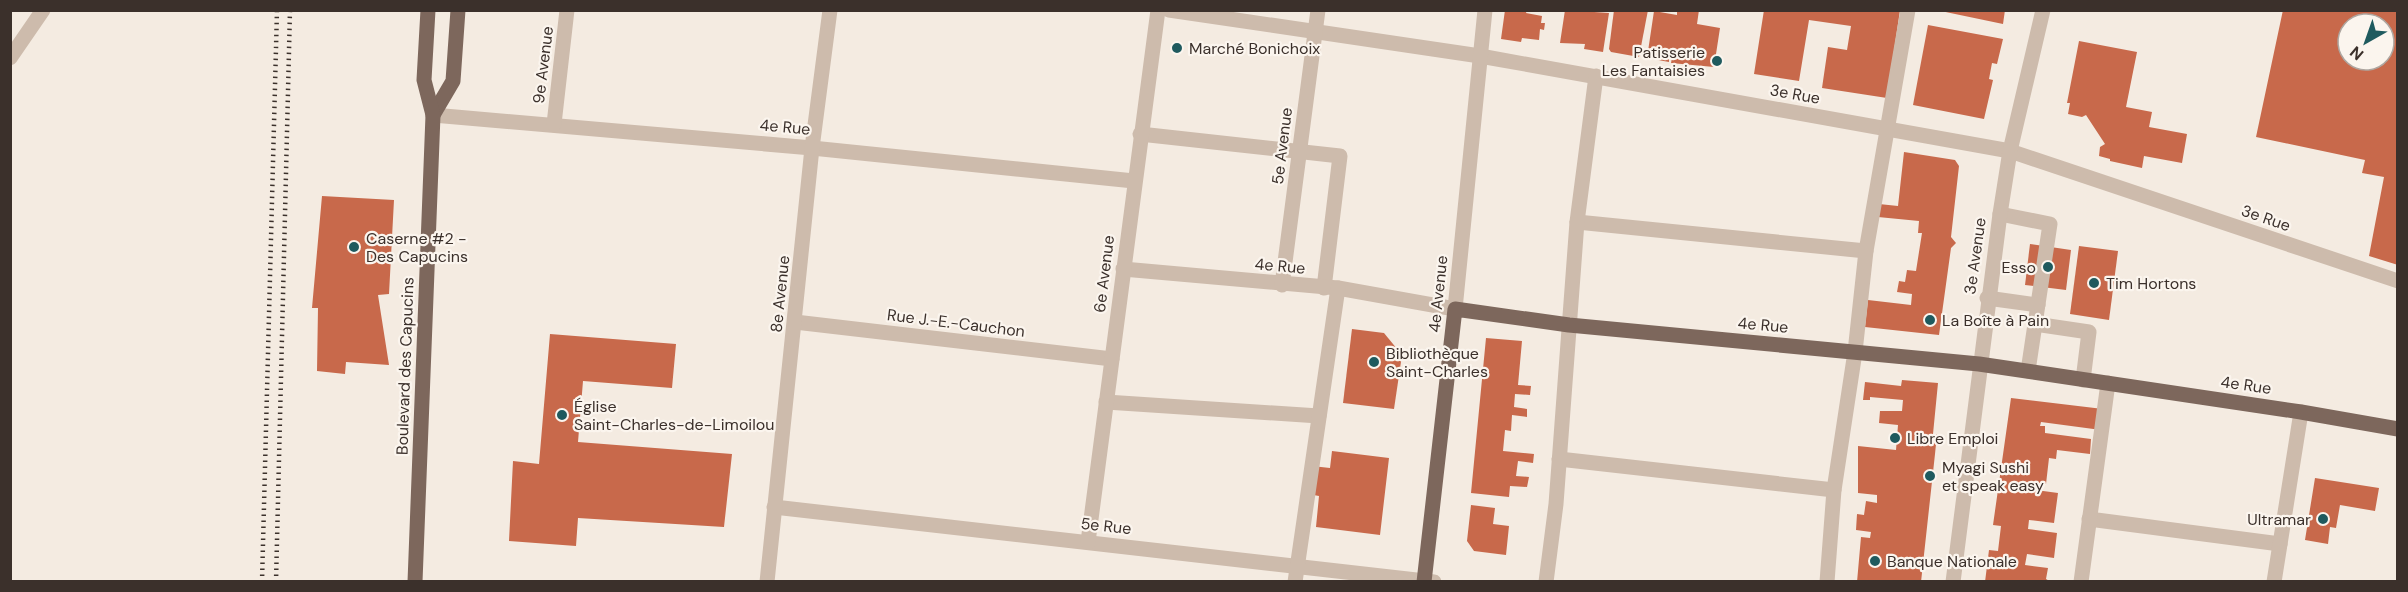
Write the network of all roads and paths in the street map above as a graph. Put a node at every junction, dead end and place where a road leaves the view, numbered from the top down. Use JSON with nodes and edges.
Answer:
{"nodes":[{"id":1,"x":44,"y":10,"type":"edge"},
{"id":2,"x":428,"y":10,"type":"edge"},
{"id":3,"x":459,"y":10,"type":"edge"},
{"id":4,"x":567,"y":10,"type":"edge"},
{"id":5,"x":830,"y":10,"type":"edge"},
{"id":6,"x":1158,"y":10,"type":"edge"},
{"id":7,"x":1169,"y":10,"type":"edge"},
{"id":8,"x":1318,"y":10,"type":"edge"},
{"id":9,"x":1485,"y":10,"type":"edge"},
{"id":10,"x":1908,"y":10,"type":"edge"},
{"id":11,"x":2043,"y":10,"type":"edge"},
{"id":12,"x":1316,"y":30,"type":"junction"},
{"id":13,"x":1480,"y":56,"type":"junction"},
{"id":14,"x":10,"y":58,"type":"edge"},
{"id":15,"x":1596,"y":76,"type":"junction"},
{"id":16,"x":433,"y":115,"type":"junction"},
{"id":17,"x":554,"y":124,"type":"junction"},
{"id":18,"x":1888,"y":128,"type":"junction"},
{"id":19,"x":1140,"y":134,"type":"junction"},
{"id":20,"x":812,"y":148,"type":"junction"},
{"id":21,"x":2010,"y":151,"type":"junction"},
{"id":22,"x":1300,"y":152,"type":"junction"},
{"id":23,"x":1134,"y":181,"type":"junction"},
{"id":24,"x":2000,"y":214,"type":"junction"},
{"id":25,"x":1577,"y":222,"type":"junction"},
{"id":26,"x":1866,"y":251,"type":"junction"},
{"id":27,"x":1123,"y":269,"type":"junction"},
{"id":28,"x":2397,"y":282,"type":"edge"},
{"id":29,"x":1282,"y":285,"type":"junction"},
{"id":30,"x":1331,"y":288,"type":"junction"},
{"id":31,"x":1987,"y":298,"type":"junction"},
{"id":32,"x":2038,"y":305,"type":"junction"},
{"id":33,"x":1455,"y":309,"type":"junction"},
{"id":34,"x":795,"y":322,"type":"junction"},
{"id":35,"x":2035,"y":324,"type":"junction"},
{"id":36,"x":1569,"y":325,"type":"junction"},
{"id":37,"x":1855,"y":352,"type":"junction"},
{"id":38,"x":1112,"y":359,"type":"junction"},
{"id":39,"x":1979,"y":364,"type":"junction"},
{"id":40,"x":2028,"y":371,"type":"junction"},
{"id":41,"x":2083,"y":380,"type":"junction"},
{"id":42,"x":2108,"y":383,"type":"junction"},
{"id":43,"x":1106,"y":402,"type":"junction"},
{"id":44,"x":2301,"y":411,"type":"junction"},
{"id":45,"x":1319,"y":416,"type":"junction"},
{"id":46,"x":2397,"y":429,"type":"edge"},
{"id":47,"x":1559,"y":459,"type":"junction"},
{"id":48,"x":1834,"y":490,"type":"junction"},
{"id":49,"x":774,"y":507,"type":"junction"},
{"id":50,"x":2090,"y":519,"type":"junction"},
{"id":51,"x":1088,"y":542,"type":"junction"},
{"id":52,"x":2280,"y":544,"type":"junction"},
{"id":53,"x":1296,"y":564,"type":"junction"},
{"id":54,"x":1427,"y":581,"type":"edge"},
{"id":55,"x":415,"y":582,"type":"edge"},
{"id":56,"x":767,"y":582,"type":"edge"},
{"id":57,"x":1294,"y":582,"type":"edge"},
{"id":58,"x":1546,"y":582,"type":"edge"},
{"id":59,"x":1827,"y":582,"type":"edge"},
{"id":60,"x":1953,"y":582,"type":"edge"},
{"id":61,"x":2081,"y":582,"type":"edge"},
{"id":62,"x":2274,"y":582,"type":"edge"}],
"edges":[{"from":1,"to":14,"type":"street"},
{"from":2,"to":16,"type":"main road","name":"Boulevard des Capucins"},
{"from":3,"to":16,"type":"main road","name":"Boulevard des Capucins"},
{"from":4,"to":17,"type":"street","name":"9e Avenue"},
{"from":5,"to":20,"type":"street","name":"8e Avenue"},
{"from":6,"to":19,"type":"street","name":"6e Avenue"},
{"from":7,"to":12,"type":"street","name":"3e Rue"},
{"from":8,"to":12,"type":"street","name":"5e Avenue"},
{"from":9,"to":13,"type":"street","name":"4e Avenue"},
{"from":10,"to":18,"type":"street"},
{"from":11,"to":21,"type":"street","name":"3e Avenue"},
{"from":12,"to":13,"type":"street","name":"3e Rue"},
{"from":12,"to":22,"type":"street","name":"5e Avenue"},
{"from":13,"to":15,"type":"street","name":"3e Rue"},
{"from":13,"to":33,"type":"street","name":"4e Avenue"},
{"from":15,"to":18,"type":"street","name":"3e Rue"},
{"from":15,"to":25,"type":"street"},
{"from":16,"to":17,"type":"street","name":"4e Rue"},
{"from":16,"to":55,"type":"main road","name":"Boulevard des Capucins"},
{"from":17,"to":20,"type":"street","name":"4e Rue"},
{"from":18,"to":21,"type":"street","name":"3e Rue"},
{"from":18,"to":26,"type":"street"},
{"from":19,"to":22,"type":"street"},
{"from":19,"to":23,"type":"street","name":"6e Avenue"},
{"from":20,"to":23,"type":"street","name":"4e Rue"},
{"from":20,"to":34,"type":"street","name":"8e Avenue"},
{"from":21,"to":24,"type":"street","name":"3e Avenue"},
{"from":21,"to":28,"type":"street","name":"3e Rue"},
{"from":22,"to":29,"type":"street","name":"5e Avenue"},
{"from":22,"to":30,"type":"street"},
{"from":23,"to":27,"type":"street","name":"6e Avenue"},
{"from":24,"to":31,"type":"street","name":"3e Avenue"},
{"from":24,"to":32,"type":"street"},
{"from":25,"to":26,"type":"street"},
{"from":25,"to":36,"type":"street"},
{"from":26,"to":37,"type":"street"},
{"from":27,"to":29,"type":"street","name":"4e Rue"},
{"from":27,"to":38,"type":"street","name":"6e Avenue"},
{"from":29,"to":30,"type":"street","name":"4e Rue"},
{"from":30,"to":33,"type":"street","name":"4e Rue"},
{"from":30,"to":45,"type":"street"},
{"from":31,"to":32,"type":"street"},
{"from":31,"to":39,"type":"street","name":"3e Avenue"},
{"from":32,"to":35,"type":"street"},
{"from":33,"to":36,"type":"main road","name":"4e Rue"},
{"from":33,"to":54,"type":"main road","name":"4e Avenue"},
{"from":34,"to":38,"type":"street","name":"Rue J.-E.-Cauchon"},
{"from":34,"to":49,"type":"street","name":"8e Avenue"},
{"from":35,"to":40,"type":"street"},
{"from":35,"to":41,"type":"street"},
{"from":36,"to":37,"type":"main road","name":"4e Rue"},
{"from":36,"to":47,"type":"street"},
{"from":37,"to":39,"type":"main road","name":"4e Rue"},
{"from":37,"to":48,"type":"street"},
{"from":38,"to":43,"type":"street","name":"6e Avenue"},
{"from":39,"to":40,"type":"main road","name":"4e Rue"},
{"from":39,"to":60,"type":"street","name":"3e Avenue"},
{"from":40,"to":41,"type":"main road","name":"4e Rue"},
{"from":41,"to":42,"type":"main road","name":"4e Rue"},
{"from":42,"to":44,"type":"main road","name":"4e Rue"},
{"from":42,"to":50,"type":"street"},
{"from":43,"to":45,"type":"street"},
{"from":43,"to":51,"type":"street","name":"6e Avenue"},
{"from":44,"to":46,"type":"main road","name":"4e Rue"},
{"from":44,"to":52,"type":"street"},
{"from":45,"to":53,"type":"street"},
{"from":47,"to":48,"type":"street"},
{"from":47,"to":58,"type":"street"},
{"from":48,"to":59,"type":"street"},
{"from":49,"to":51,"type":"street","name":"5e Rue"},
{"from":49,"to":56,"type":"street","name":"8e Avenue"},
{"from":50,"to":52,"type":"street"},
{"from":50,"to":61,"type":"street"},
{"from":51,"to":53,"type":"street","name":"5e Rue"},
{"from":52,"to":62,"type":"street"},
{"from":53,"to":54,"type":"street","name":"5e Rue"},
{"from":53,"to":57,"type":"street"}]}
